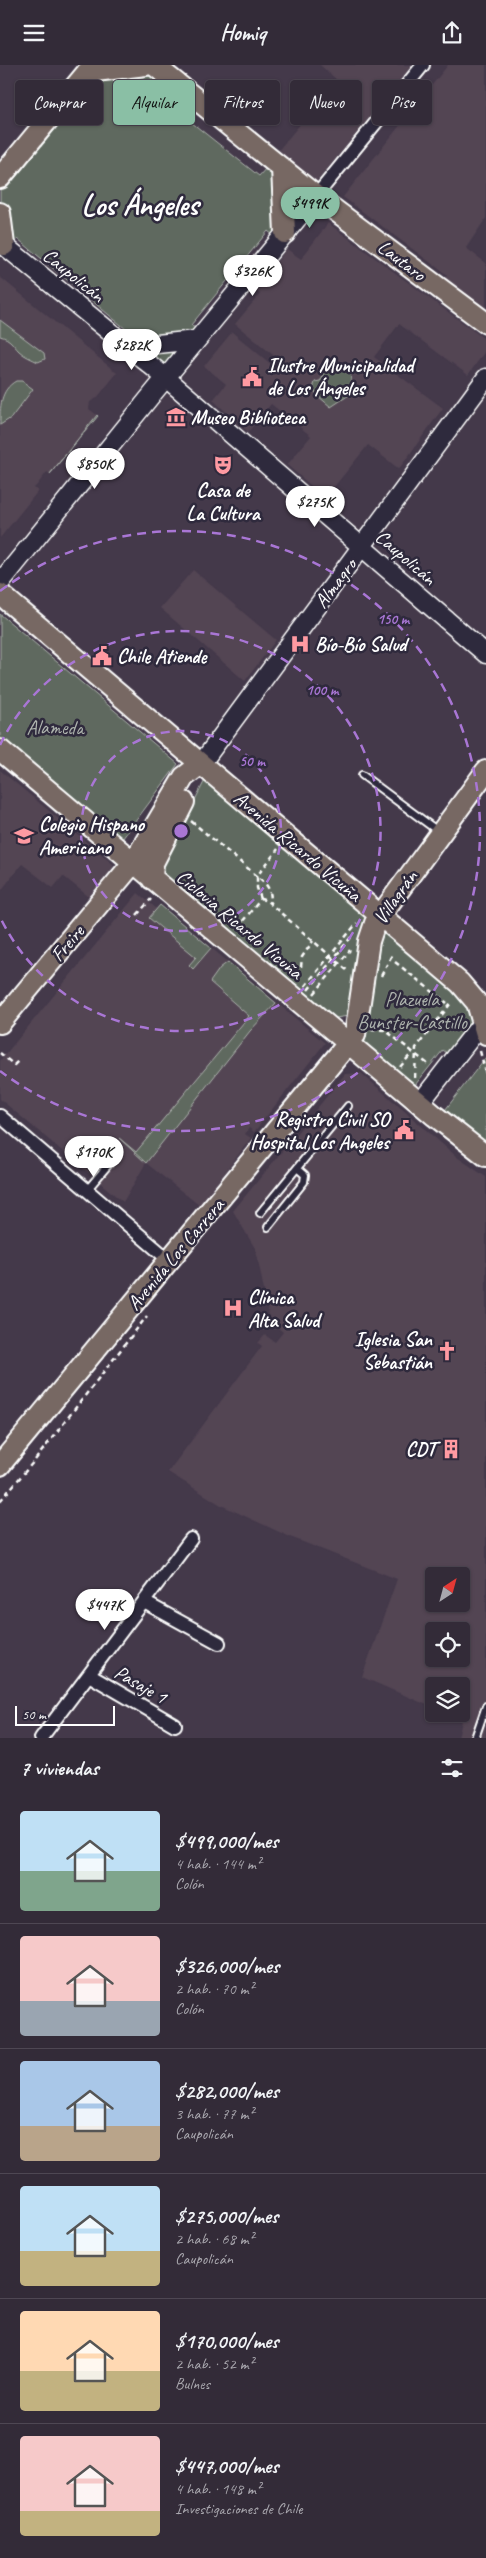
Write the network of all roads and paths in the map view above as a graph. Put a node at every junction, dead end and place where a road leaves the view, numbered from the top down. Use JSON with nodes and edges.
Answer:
{"nodes":[{"id":1,"x":146,"y":65,"type":"edge"},
{"id":2,"x":154,"y":65,"type":"edge"},
{"id":3,"x":423,"y":65,"type":"edge"},
{"id":4,"x":90,"y":69,"type":"edge"},
{"id":5,"x":282,"y":168,"type":"junction"},
{"id":6,"x":0,"y":179,"type":"edge"},
{"id":7,"x":316,"y":196,"type":"junction"},
{"id":8,"x":0,"y":213,"type":"edge"},
{"id":9,"x":285,"y":233,"type":"junction"},
{"id":10,"x":2,"y":243,"type":"edge"},
{"id":11,"x":486,"y":323,"type":"edge"},
{"id":12,"x":196,"y":340,"type":"junction"},
{"id":13,"x":128,"y":347,"type":"junction"},
{"id":14,"x":166,"y":377,"type":"junction"},
{"id":15,"x":486,"y":378,"type":"edge"},
{"id":16,"x":362,"y":547,"type":"junction"},
{"id":17,"x":0,"y":583,"type":"edge"},
{"id":18,"x":0,"y":594,"type":"edge"},
{"id":19,"x":486,"y":654,"type":"edge"},
{"id":20,"x":1,"y":751,"type":"edge"},
{"id":21,"x":200,"y":764,"type":"junction"},
{"id":22,"x":486,"y":771,"type":"edge"},
{"id":23,"x":362,"y":775,"type":"dead end"},
{"id":24,"x":189,"y":819,"type":"dead end"},
{"id":25,"x":441,"y":833,"type":"junction"},
{"id":26,"x":280,"y":845,"type":"dead end"},
{"id":27,"x":133,"y":863,"type":"junction"},
{"id":28,"x":257,"y":876,"type":"junction"},
{"id":29,"x":152,"y":879,"type":"junction"},
{"id":30,"x":262,"y":899,"type":"junction"},
{"id":31,"x":149,"y":902,"type":"dead end"},
{"id":32,"x":270,"y":903,"type":"junction"},
{"id":33,"x":137,"y":915,"type":"dead end"},
{"id":34,"x":373,"y":917,"type":"junction"},
{"id":35,"x":234,"y":931,"type":"dead end"},
{"id":36,"x":313,"y":941,"type":"junction"},
{"id":37,"x":356,"y":943,"type":"dead end"},
{"id":38,"x":394,"y":953,"type":"dead end"},
{"id":39,"x":330,"y":956,"type":"junction"},
{"id":40,"x":334,"y":959,"type":"junction"},
{"id":41,"x":396,"y":961,"type":"dead end"},
{"id":42,"x":339,"y":963,"type":"junction"},
{"id":43,"x":301,"y":967,"type":"dead end"},
{"id":44,"x":354,"y":976,"type":"dead end"},
{"id":45,"x":381,"y":977,"type":"dead end"},
{"id":46,"x":307,"y":997,"type":"junction"},
{"id":47,"x":360,"y":1003,"type":"junction"},
{"id":48,"x":447,"y":1003,"type":"dead end"},
{"id":49,"x":451,"y":1003,"type":"dead end"},
{"id":50,"x":0,"y":1023,"type":"edge"},
{"id":51,"x":482,"y":1027,"type":"edge"},
{"id":52,"x":367,"y":1029,"type":"dead end"},
{"id":53,"x":350,"y":1043,"type":"junction"},
{"id":54,"x":0,"y":1053,"type":"edge"},
{"id":55,"x":414,"y":1053,"type":"junction"},
{"id":56,"x":18,"y":1061,"type":"dead end"},
{"id":57,"x":429,"y":1065,"type":"dead end"},
{"id":58,"x":397,"y":1070,"type":"dead end"},
{"id":59,"x":486,"y":1074,"type":"edge"},
{"id":60,"x":415,"y":1082,"type":"dead end"},
{"id":61,"x":420,"y":1103,"type":"junction"},
{"id":62,"x":348,"y":1107,"type":"dead end"},
{"id":63,"x":0,"y":1116,"type":"edge"},
{"id":64,"x":486,"y":1156,"type":"edge"},
{"id":65,"x":114,"y":1158,"type":"dead end"},
{"id":66,"x":297,"y":1168,"type":"junction"},
{"id":67,"x":87,"y":1191,"type":"junction"},
{"id":68,"x":260,"y":1213,"type":"dead end"},
{"id":69,"x":268,"y":1227,"type":"dead end"},
{"id":70,"x":169,"y":1260,"type":"junction"},
{"id":71,"x":0,"y":1465,"type":"edge"},
{"id":72,"x":191,"y":1539,"type":"dead end"},
{"id":73,"x":144,"y":1602,"type":"junction"},
{"id":74,"x":219,"y":1643,"type":"dead end"},
{"id":75,"x":89,"y":1675,"type":"junction"},
{"id":76,"x":486,"y":1706,"type":"edge"},
{"id":77,"x":175,"y":1725,"type":"dead end"},
{"id":78,"x":41,"y":1738,"type":"edge"},
{"id":79,"x":475,"y":1738,"type":"edge"}],
"edges":[{"from":1,"to":4,"type":"main road"},
{"from":2,"to":5,"type":"main road","name":"Lautaro"},
{"from":3,"to":7,"type":"street"},
{"from":4,"to":6,"type":"main road"},
{"from":5,"to":7,"type":"main road","name":"Lautaro"},
{"from":5,"to":9,"type":"main road"},
{"from":7,"to":9,"type":"street"},
{"from":7,"to":11,"type":"main road","name":"Lautaro"},
{"from":8,"to":10,"type":"main road"},
{"from":9,"to":12,"type":"street"},
{"from":10,"to":13,"type":"street","name":"Caupolicán"},
{"from":12,"to":13,"type":"street"},
{"from":12,"to":14,"type":"street"},
{"from":13,"to":14,"type":"street","name":"Caupolicán"},
{"from":14,"to":16,"type":"street","name":"Caupolicán"},
{"from":14,"to":17,"type":"street"},
{"from":15,"to":16,"type":"street","name":"Almagro"},
{"from":16,"to":19,"type":"street","name":"Caupolicán"},
{"from":16,"to":21,"type":"street","name":"Almagro"},
{"from":18,"to":21,"type":"main road","name":"Avenida Ricardo Vicuña"},
{"from":20,"to":27,"type":"main road"},
{"from":21,"to":27,"type":"main road","name":"Almagro"},
{"from":21,"to":29,"type":"main road","name":"Almagro"},
{"from":21,"to":34,"type":"main road","name":"Avenida Ricardo Vicuña"},
{"from":22,"to":25,"type":"main road","name":"Villagrán"},
{"from":23,"to":25,"type":"lane"},
{"from":24,"to":28,"type":"path"},
{"from":25,"to":34,"type":"main road","name":"Villagrán"},
{"from":26,"to":28,"type":"path"},
{"from":27,"to":29,"type":"main road"},
{"from":27,"to":50,"type":"main road","name":"Freire"},
{"from":28,"to":30,"type":"path"},
{"from":28,"to":32,"type":"path"},
{"from":29,"to":46,"type":"main road"},
{"from":30,"to":32,"type":"path"},
{"from":30,"to":35,"type":"path"},
{"from":31,"to":33,"type":"path"},
{"from":32,"to":36,"type":"path"},
{"from":34,"to":39,"type":"path"},
{"from":34,"to":40,"type":"path","name":"Ciclovia Ricardo Vicuña"},
{"from":34,"to":47,"type":"main road","name":"Villagrán"},
{"from":34,"to":51,"type":"main road","name":"Avenida Ricardo Vicuña"},
{"from":36,"to":39,"type":"path"},
{"from":36,"to":43,"type":"path"},
{"from":37,"to":42,"type":"path"},
{"from":38,"to":45,"type":"path"},
{"from":39,"to":40,"type":"path"},
{"from":39,"to":46,"type":"path"},
{"from":40,"to":42,"type":"path"},
{"from":40,"to":46,"type":"path","name":"Ciclovia Ricardo Vicuña"},
{"from":41,"to":48,"type":"path"},
{"from":42,"to":44,"type":"path"},
{"from":42,"to":46,"type":"path"},
{"from":46,"to":47,"type":"main road"},
{"from":46,"to":53,"type":"main road"},
{"from":47,"to":53,"type":"main road","name":"Villagrán"},
{"from":49,"to":55,"type":"path"},
{"from":51,"to":59,"type":"path"},
{"from":51,"to":61,"type":"street"},
{"from":52,"to":55,"type":"path"},
{"from":53,"to":61,"type":"main road"},
{"from":53,"to":70,"type":"main road","name":"Avenida Los Carrera"},
{"from":54,"to":56,"type":"path"},
{"from":55,"to":57,"type":"path"},
{"from":55,"to":58,"type":"path"},
{"from":55,"to":60,"type":"path"},
{"from":61,"to":64,"type":"main road"},
{"from":62,"to":66,"type":"lane"},
{"from":63,"to":67,"type":"street"},
{"from":65,"to":67,"type":"lane"},
{"from":66,"to":68,"type":"lane"},
{"from":66,"to":69,"type":"lane"},
{"from":67,"to":70,"type":"street"},
{"from":70,"to":71,"type":"main road","name":"Avenida Los Carrera"},
{"from":72,"to":73,"type":"street"},
{"from":73,"to":74,"type":"street"},
{"from":73,"to":75,"type":"street"},
{"from":75,"to":77,"type":"street","name":"Pasaje 1"},
{"from":75,"to":78,"type":"street"},
{"from":76,"to":79,"type":"lane"}]}
